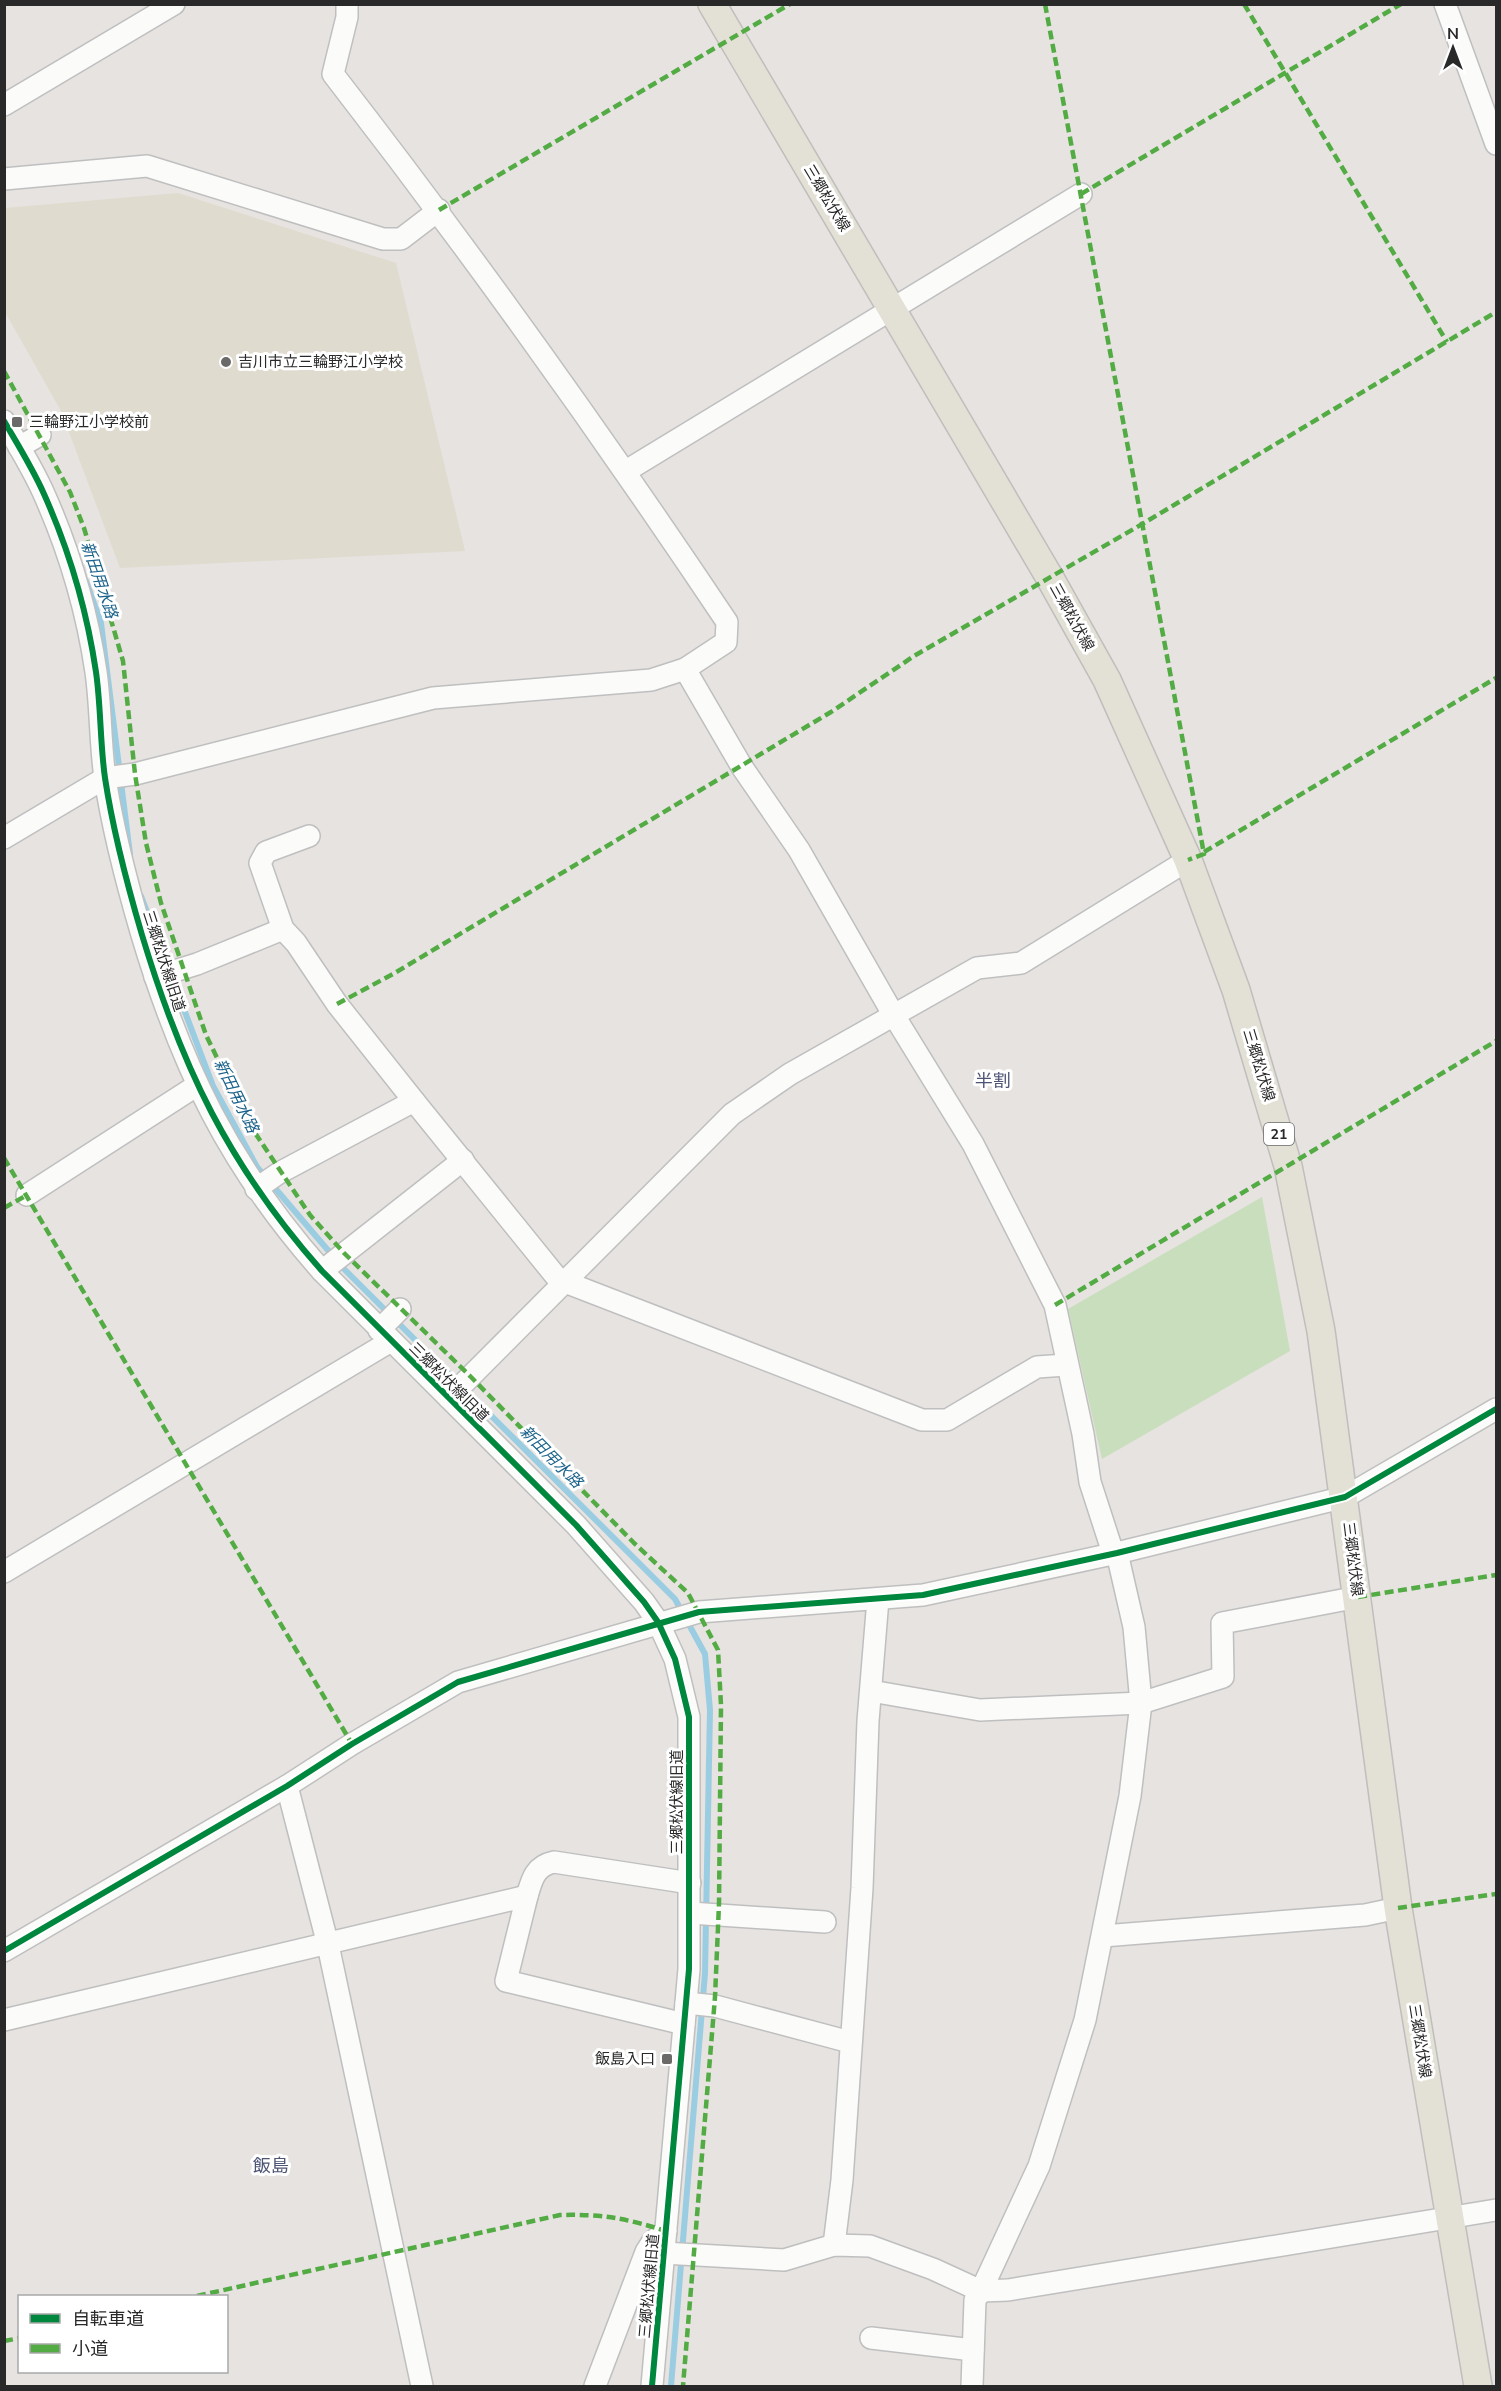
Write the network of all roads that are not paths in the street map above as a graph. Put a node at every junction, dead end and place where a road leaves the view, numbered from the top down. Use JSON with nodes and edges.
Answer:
{"nodes":[{"id":1,"x":174,"y":4,"type":"edge"},
{"id":2,"x":346,"y":4,"type":"edge"},
{"id":3,"x":712,"y":4,"type":"edge"},
{"id":4,"x":1445,"y":4,"type":"edge"},
{"id":5,"x":4,"y":105,"type":"edge"},
{"id":6,"x":1497,"y":144,"type":"edge"},
{"id":7,"x":4,"y":179,"type":"edge"},
{"id":8,"x":1081,"y":194,"type":"dead end"},
{"id":9,"x":439,"y":210,"type":"junction"},
{"id":10,"x":891,"y":307,"type":"junction"},
{"id":11,"x":4,"y":421,"type":"edge"},
{"id":12,"x":40,"y":435,"type":"dead end"},
{"id":13,"x":19,"y":447,"type":"junction"},
{"id":14,"x":626,"y":471,"type":"junction"},
{"id":15,"x":685,"y":669,"type":"junction"},
{"id":16,"x":118,"y":776,"type":"junction"},
{"id":17,"x":309,"y":836,"type":"dead end"},
{"id":18,"x":4,"y":838,"type":"edge"},
{"id":19,"x":1188,"y":860,"type":"junction"},
{"id":20,"x":283,"y":929,"type":"junction"},
{"id":21,"x":167,"y":973,"type":"junction"},
{"id":22,"x":893,"y":1014,"type":"junction"},
{"id":23,"x":196,"y":1086,"type":"junction"},
{"id":24,"x":414,"y":1101,"type":"junction"},
{"id":25,"x":463,"y":1160,"type":"junction"},
{"id":26,"x":266,"y":1182,"type":"junction"},
{"id":27,"x":27,"y":1195,"type":"dead end"},
{"id":28,"x":332,"y":1263,"type":"junction"},
{"id":29,"x":564,"y":1283,"type":"junction"},
{"id":30,"x":389,"y":1326,"type":"junction"},
{"id":31,"x":1066,"y":1365,"type":"junction"},
{"id":32,"x":459,"y":1388,"type":"junction"},
{"id":33,"x":1497,"y":1409,"type":"edge"},
{"id":34,"x":1345,"y":1497,"type":"junction"},
{"id":35,"x":1115,"y":1553,"type":"junction"},
{"id":36,"x":4,"y":1572,"type":"edge"},
{"id":37,"x":1358,"y":1597,"type":"junction"},
{"id":38,"x":878,"y":1599,"type":"junction"},
{"id":39,"x":664,"y":1620,"type":"junction"},
{"id":40,"x":870,"y":1691,"type":"junction"},
{"id":41,"x":1141,"y":1703,"type":"junction"},
{"id":42,"x":287,"y":1786,"type":"junction"},
{"id":43,"x":690,"y":1883,"type":"junction"},
{"id":44,"x":527,"y":1896,"type":"junction"},
{"id":45,"x":1398,"y":1908,"type":"junction"},
{"id":46,"x":702,"y":1912,"type":"junction"},
{"id":47,"x":825,"y":1922,"type":"dead end"},
{"id":48,"x":1103,"y":1936,"type":"junction"},
{"id":49,"x":328,"y":1945,"type":"junction"},
{"id":50,"x":4,"y":1951,"type":"edge"},
{"id":51,"x":698,"y":2004,"type":"junction"},
{"id":52,"x":4,"y":2020,"type":"edge"},
{"id":53,"x":684,"y":2024,"type":"junction"},
{"id":54,"x":850,"y":2042,"type":"junction"},
{"id":55,"x":1497,"y":2210,"type":"edge"},
{"id":56,"x":1450,"y":2217,"type":"junction"},
{"id":57,"x":666,"y":2231,"type":"junction"},
{"id":58,"x":834,"y":2245,"type":"junction"},
{"id":59,"x":678,"y":2254,"type":"junction"},
{"id":60,"x":981,"y":2291,"type":"junction"},
{"id":61,"x":870,"y":2338,"type":"dead end"},
{"id":62,"x":973,"y":2350,"type":"junction"},
{"id":63,"x":422,"y":2386,"type":"edge"},
{"id":64,"x":595,"y":2386,"type":"edge"},
{"id":65,"x":652,"y":2386,"type":"edge"},
{"id":66,"x":972,"y":2386,"type":"edge"},
{"id":67,"x":1478,"y":2386,"type":"edge"}],
"edges":[{"from":1,"to":5,"type":"street"},
{"from":2,"to":9,"type":"street"},
{"from":3,"to":10,"type":"main road","name":"三郷松伏線","number":"21"},
{"from":4,"to":6,"type":"street"},
{"from":7,"to":9,"type":"street"},
{"from":8,"to":10,"type":"street"},
{"from":9,"to":14,"type":"street"},
{"from":10,"to":14,"type":"street"},
{"from":10,"to":19,"type":"main road","name":"三郷松伏線","number":"21"},
{"from":11,"to":13,"type":"street","name":"三郷松伏線旧道"},
{"from":12,"to":13,"type":"street"},
{"from":13,"to":16,"type":"street","name":"三郷松伏線旧道"},
{"from":14,"to":15,"type":"street"},
{"from":15,"to":16,"type":"street"},
{"from":15,"to":22,"type":"street"},
{"from":16,"to":18,"type":"street"},
{"from":16,"to":21,"type":"street","name":"三郷松伏線旧道"},
{"from":17,"to":20,"type":"street"},
{"from":19,"to":22,"type":"street"},
{"from":19,"to":34,"type":"main road","name":"三郷松伏線","number":"21"},
{"from":20,"to":21,"type":"street"},
{"from":20,"to":24,"type":"street"},
{"from":21,"to":23,"type":"street","name":"三郷松伏線旧道"},
{"from":22,"to":29,"type":"street"},
{"from":22,"to":31,"type":"street"},
{"from":23,"to":26,"type":"street","name":"三郷松伏線旧道"},
{"from":23,"to":27,"type":"street"},
{"from":24,"to":25,"type":"street"},
{"from":24,"to":26,"type":"street"},
{"from":25,"to":28,"type":"street"},
{"from":25,"to":29,"type":"street"},
{"from":26,"to":28,"type":"street","name":"三郷松伏線旧道"},
{"from":28,"to":30,"type":"street","name":"三郷松伏線旧道"},
{"from":29,"to":31,"type":"street"},
{"from":29,"to":32,"type":"street"},
{"from":30,"to":32,"type":"street","name":"三郷松伏線旧道"},
{"from":30,"to":36,"type":"street"},
{"from":31,"to":35,"type":"street"},
{"from":32,"to":39,"type":"street","name":"三郷松伏線旧道"},
{"from":33,"to":34,"type":"street"},
{"from":34,"to":35,"type":"street"},
{"from":34,"to":37,"type":"main road","name":"三郷松伏線","number":"21"},
{"from":35,"to":38,"type":"street"},
{"from":35,"to":41,"type":"street"},
{"from":37,"to":41,"type":"street"},
{"from":37,"to":45,"type":"main road","name":"三郷松伏線","number":"21"},
{"from":38,"to":39,"type":"street"},
{"from":38,"to":40,"type":"street"},
{"from":39,"to":42,"type":"street"},
{"from":39,"to":43,"type":"street","name":"三郷松伏線旧道"},
{"from":40,"to":41,"type":"street"},
{"from":40,"to":54,"type":"street"},
{"from":41,"to":48,"type":"street"},
{"from":42,"to":49,"type":"street"},
{"from":42,"to":50,"type":"street"},
{"from":43,"to":44,"type":"street"},
{"from":43,"to":46,"type":"street","name":"三郷松伏線旧道"},
{"from":44,"to":49,"type":"street"},
{"from":44,"to":53,"type":"street"},
{"from":45,"to":48,"type":"street"},
{"from":45,"to":56,"type":"main road","name":"三郷松伏線","number":"21"},
{"from":46,"to":47,"type":"street"},
{"from":46,"to":51,"type":"street","name":"三郷松伏線旧道"},
{"from":48,"to":60,"type":"street"},
{"from":49,"to":52,"type":"street"},
{"from":49,"to":63,"type":"street"},
{"from":51,"to":53,"type":"street","name":"三郷松伏線旧道"},
{"from":51,"to":54,"type":"street"},
{"from":53,"to":57,"type":"street","name":"三郷松伏線旧道"},
{"from":54,"to":58,"type":"street"},
{"from":55,"to":56,"type":"street"},
{"from":56,"to":60,"type":"street"},
{"from":56,"to":67,"type":"main road","name":"三郷松伏線","number":"21"},
{"from":57,"to":59,"type":"street","name":"三郷松伏線旧道"},
{"from":57,"to":64,"type":"street"},
{"from":58,"to":59,"type":"street"},
{"from":58,"to":60,"type":"street"},
{"from":59,"to":65,"type":"street","name":"三郷松伏線旧道"},
{"from":60,"to":62,"type":"street"},
{"from":61,"to":62,"type":"street"},
{"from":62,"to":66,"type":"street"}]}
